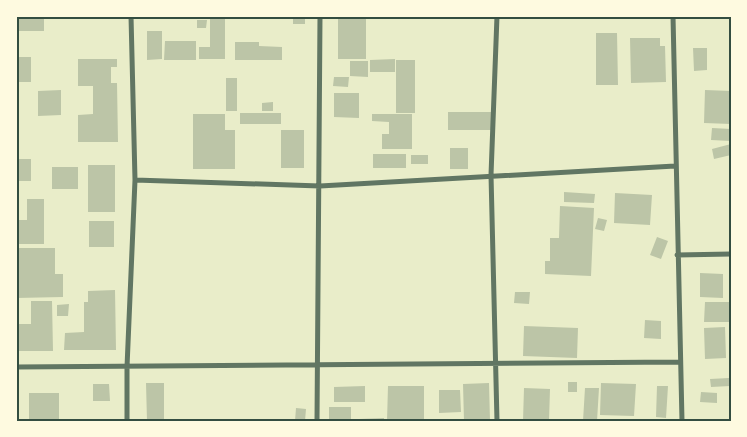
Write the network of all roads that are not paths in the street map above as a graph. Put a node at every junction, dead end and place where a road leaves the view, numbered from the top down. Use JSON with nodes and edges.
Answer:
{"nodes":[{"id":1,"x":131,"y":16,"type":"edge"},
{"id":2,"x":320,"y":16,"type":"edge"},
{"id":3,"x":497,"y":16,"type":"edge"},
{"id":4,"x":673,"y":16,"type":"edge"},
{"id":5,"x":675,"y":166,"type":"junction"},
{"id":6,"x":491,"y":175,"type":"junction"},
{"id":7,"x":135,"y":180,"type":"junction"},
{"id":8,"x":320,"y":186,"type":"junction"},
{"id":9,"x":731,"y":254,"type":"edge"},
{"id":10,"x":677,"y":255,"type":"junction"},
{"id":11,"x":679,"y":362,"type":"junction"},
{"id":12,"x":496,"y":365,"type":"junction"},
{"id":13,"x":126,"y":366,"type":"junction"},
{"id":14,"x":317,"y":366,"type":"junction"},
{"id":15,"x":16,"y":367,"type":"edge"},
{"id":16,"x":127,"y":421,"type":"edge"},
{"id":17,"x":317,"y":421,"type":"edge"},
{"id":18,"x":497,"y":421,"type":"edge"},
{"id":19,"x":682,"y":421,"type":"edge"}],
"edges":[{"from":1,"to":7,"type":"street"},
{"from":2,"to":8,"type":"street"},
{"from":3,"to":6,"type":"street"},
{"from":4,"to":5,"type":"street"},
{"from":5,"to":6,"type":"street"},
{"from":5,"to":10,"type":"street"},
{"from":6,"to":8,"type":"street"},
{"from":6,"to":12,"type":"street"},
{"from":7,"to":8,"type":"street"},
{"from":7,"to":13,"type":"street"},
{"from":8,"to":14,"type":"street"},
{"from":9,"to":10,"type":"street"},
{"from":10,"to":11,"type":"street"},
{"from":11,"to":12,"type":"street"},
{"from":11,"to":19,"type":"street"},
{"from":12,"to":14,"type":"street"},
{"from":12,"to":18,"type":"street"},
{"from":13,"to":14,"type":"street"},
{"from":13,"to":15,"type":"street"},
{"from":13,"to":16,"type":"street"},
{"from":14,"to":17,"type":"street"}]}
